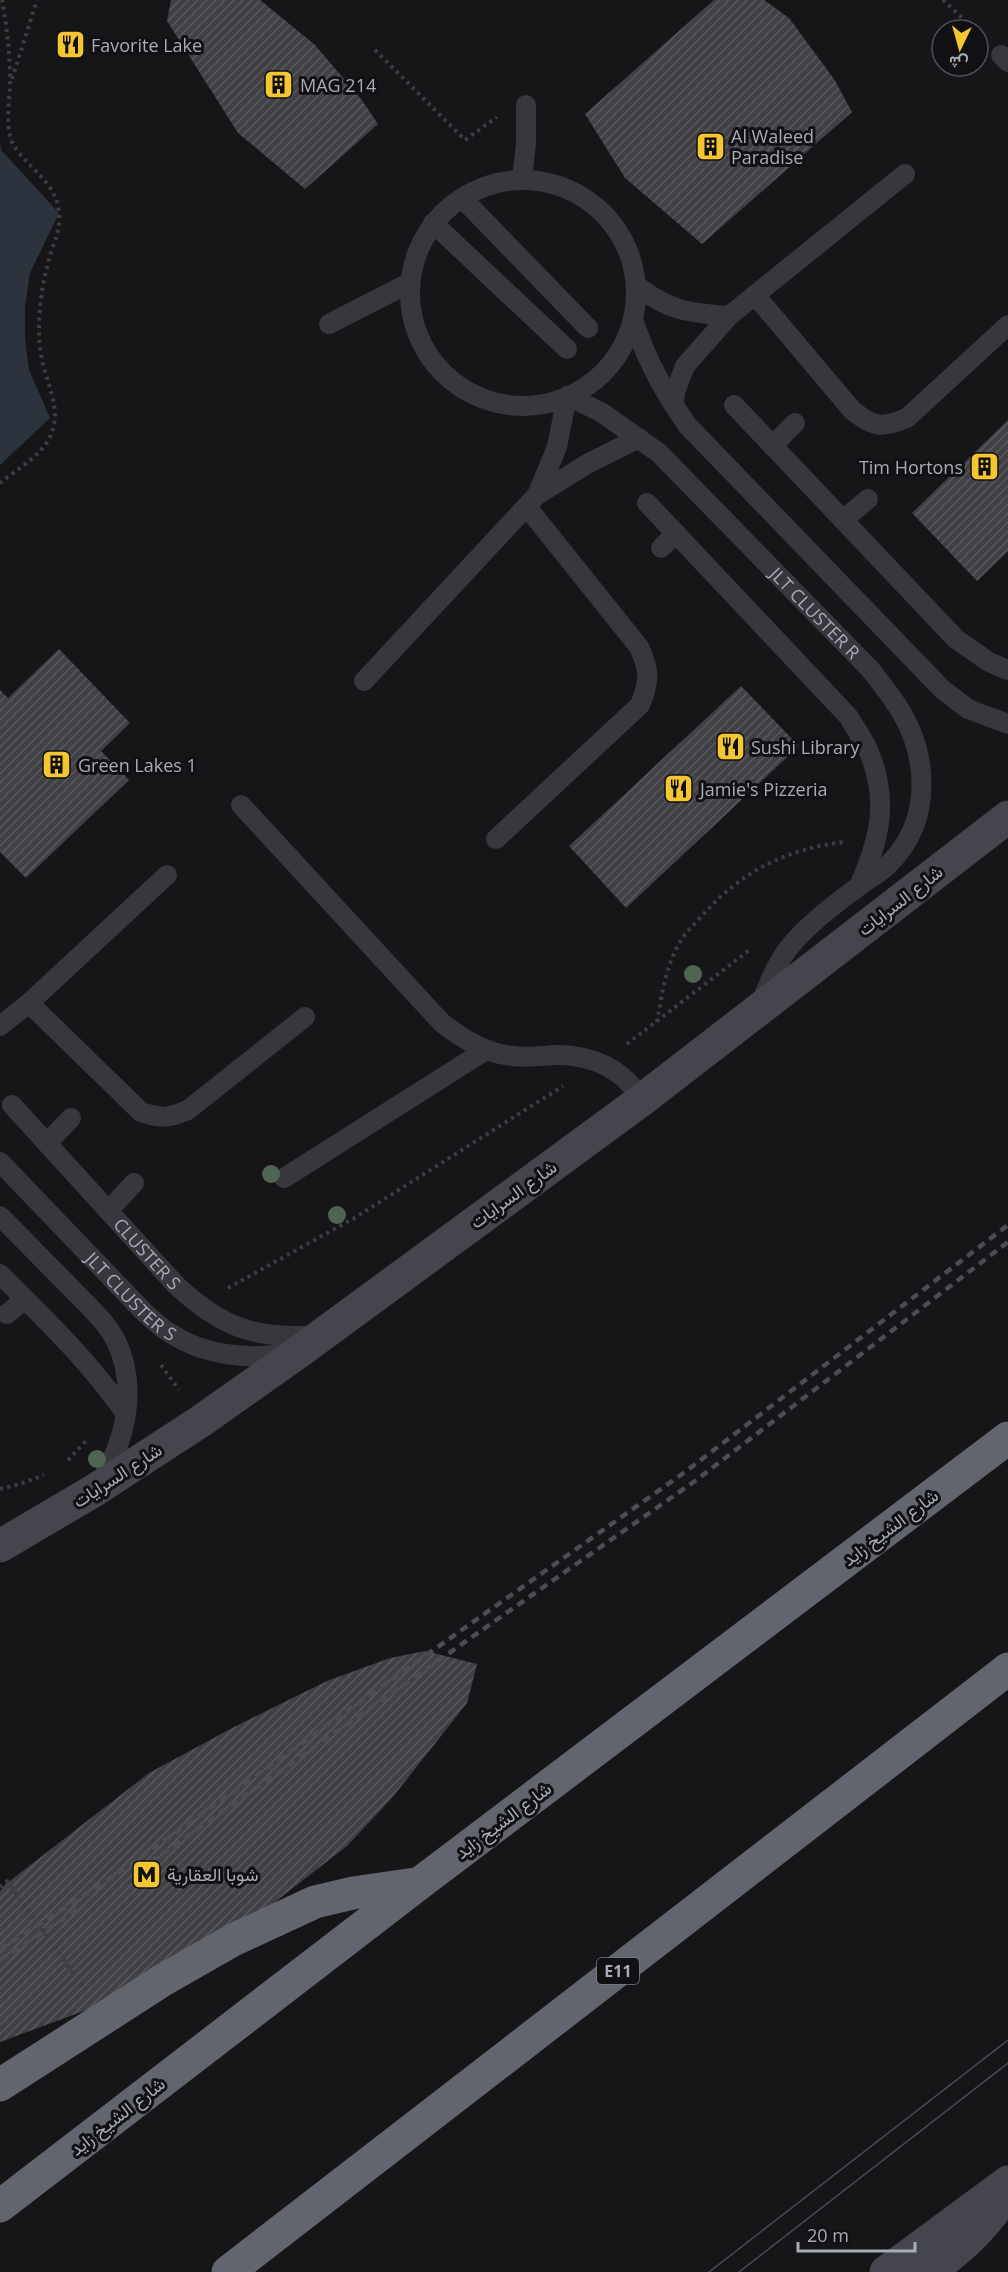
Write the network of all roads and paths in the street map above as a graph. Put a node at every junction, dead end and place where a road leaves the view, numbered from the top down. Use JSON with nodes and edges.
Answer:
{"nodes":[{"id":1,"x":2,"y":0,"type":"edge"},
{"id":2,"x":37,"y":0,"type":"edge"},
{"id":3,"x":943,"y":0,"type":"edge"},
{"id":4,"x":962,"y":18,"type":"edge"},
{"id":5,"x":375,"y":50,"type":"dead end"},
{"id":6,"x":10,"y":85,"type":"junction"},
{"id":7,"x":526,"y":105,"type":"dead end"},
{"id":8,"x":500,"y":126,"type":"dead end"},
{"id":9,"x":905,"y":174,"type":"dead end"},
{"id":10,"x":522,"y":180,"type":"junction"},
{"id":11,"x":462,"y":198,"type":"junction"},
{"id":12,"x":433,"y":223,"type":"junction"},
{"id":13,"x":409,"y":283,"type":"junction"},
{"id":14,"x":637,"y":286,"type":"junction"},
{"id":15,"x":755,"y":295,"type":"junction"},
{"id":16,"x":729,"y":316,"type":"junction"},
{"id":17,"x":633,"y":321,"type":"junction"},
{"id":18,"x":329,"y":324,"type":"dead end"},
{"id":19,"x":1008,"y":326,"type":"edge"},
{"id":20,"x":588,"y":328,"type":"dead end"},
{"id":21,"x":567,"y":349,"type":"dead end"},
{"id":22,"x":567,"y":396,"type":"junction"},
{"id":23,"x":674,"y":405,"type":"junction"},
{"id":24,"x":734,"y":405,"type":"dead end"},
{"id":25,"x":795,"y":423,"type":"dead end"},
{"id":26,"x":639,"y":438,"type":"junction"},
{"id":27,"x":772,"y":446,"type":"junction"},
{"id":28,"x":0,"y":483,"type":"edge"},
{"id":29,"x":868,"y":499,"type":"dead end"},
{"id":30,"x":532,"y":501,"type":"junction"},
{"id":31,"x":647,"y":504,"type":"dead end"},
{"id":32,"x":843,"y":520,"type":"junction"},
{"id":33,"x":675,"y":533,"type":"junction"},
{"id":34,"x":661,"y":548,"type":"dead end"},
{"id":35,"x":1008,"y":670,"type":"edge"},
{"id":36,"x":364,"y":681,"type":"dead end"},
{"id":37,"x":1008,"y":724,"type":"edge"},
{"id":38,"x":241,"y":805,"type":"dead end"},
{"id":39,"x":1008,"y":817,"type":"edge"},
{"id":40,"x":496,"y":839,"type":"dead end"},
{"id":41,"x":850,"y":842,"type":"dead end"},
{"id":42,"x":167,"y":874,"type":"dead end"},
{"id":43,"x":860,"y":886,"type":"junction"},
{"id":44,"x":761,"y":941,"type":"dead end"},
{"id":45,"x":29,"y":1002,"type":"junction"},
{"id":46,"x":0,"y":1008,"type":"edge"},
{"id":47,"x":758,"y":1010,"type":"junction"},
{"id":48,"x":304,"y":1017,"type":"dead end"},
{"id":49,"x":657,"y":1022,"type":"junction"},
{"id":50,"x":0,"y":1026,"type":"edge"},
{"id":51,"x":486,"y":1050,"type":"junction"},
{"id":52,"x":599,"y":1063,"type":"junction"},
{"id":53,"x":643,"y":1098,"type":"junction"},
{"id":54,"x":12,"y":1105,"type":"dead end"},
{"id":55,"x":71,"y":1118,"type":"dead end"},
{"id":56,"x":47,"y":1143,"type":"junction"},
{"id":57,"x":0,"y":1162,"type":"edge"},
{"id":58,"x":285,"y":1178,"type":"dead end"},
{"id":59,"x":134,"y":1183,"type":"dead end"},
{"id":60,"x":108,"y":1211,"type":"junction"},
{"id":61,"x":0,"y":1216,"type":"edge"},
{"id":62,"x":0,"y":1274,"type":"edge"},
{"id":63,"x":25,"y":1299,"type":"junction"},
{"id":64,"x":197,"y":1305,"type":"junction"},
{"id":65,"x":7,"y":1314,"type":"dead end"},
{"id":66,"x":171,"y":1334,"type":"junction"},
{"id":67,"x":310,"y":1343,"type":"junction"},
{"id":68,"x":126,"y":1414,"type":"junction"},
{"id":69,"x":201,"y":1421,"type":"junction"},
{"id":70,"x":90,"y":1432,"type":"dead end"},
{"id":71,"x":1008,"y":1438,"type":"edge"},
{"id":72,"x":65,"y":1462,"type":"dead end"},
{"id":73,"x":50,"y":1472,"type":"dead end"},
{"id":74,"x":0,"y":1489,"type":"edge"},
{"id":75,"x":95,"y":1490,"type":"junction"},
{"id":76,"x":0,"y":1546,"type":"edge"},
{"id":77,"x":1008,"y":1669,"type":"edge"},
{"id":78,"x":420,"y":1883,"type":"junction"},
{"id":79,"x":0,"y":2085,"type":"edge"},
{"id":80,"x":1008,"y":2182,"type":"edge"},
{"id":81,"x":1008,"y":2190,"type":"edge"},
{"id":82,"x":0,"y":2206,"type":"edge"},
{"id":83,"x":228,"y":2272,"type":"edge"},
{"id":84,"x":885,"y":2272,"type":"edge"},
{"id":85,"x":929,"y":2272,"type":"edge"}],
"edges":[{"from":1,"to":6,"type":"path"},
{"from":2,"to":6,"type":"path"},
{"from":3,"to":4,"type":"path"},
{"from":5,"to":8,"type":"path"},
{"from":6,"to":28,"type":"path"},
{"from":7,"to":10,"type":"lane"},
{"from":9,"to":15,"type":"lane"},
{"from":10,"to":11,"type":"lane","name":"JLT CLUSTER R"},
{"from":10,"to":14,"type":"lane","name":"JLT CLUSTER R"},
{"from":11,"to":12,"type":"lane","name":"JLT CLUSTER R"},
{"from":11,"to":20,"type":"lane"},
{"from":12,"to":13,"type":"lane","name":"JLT CLUSTER R"},
{"from":12,"to":21,"type":"lane"},
{"from":13,"to":18,"type":"lane"},
{"from":13,"to":22,"type":"lane","name":"JLT CLUSTER R"},
{"from":14,"to":16,"type":"lane"},
{"from":14,"to":17,"type":"lane","name":"JLT CLUSTER R"},
{"from":15,"to":16,"type":"lane"},
{"from":15,"to":19,"type":"lane"},
{"from":16,"to":23,"type":"lane"},
{"from":17,"to":22,"type":"lane","name":"JLT CLUSTER R"},
{"from":17,"to":23,"type":"lane","name":"JLT CLUSTER R"},
{"from":22,"to":26,"type":"lane","name":"JLT CLUSTER R"},
{"from":22,"to":30,"type":"lane"},
{"from":23,"to":37,"type":"lane","name":"JLT CLUSTER R"},
{"from":24,"to":27,"type":"lane"},
{"from":25,"to":27,"type":"lane"},
{"from":26,"to":30,"type":"lane"},
{"from":26,"to":43,"type":"lane","name":"JLT CLUSTER R"},
{"from":27,"to":32,"type":"lane"},
{"from":29,"to":32,"type":"lane"},
{"from":30,"to":36,"type":"lane"},
{"from":30,"to":40,"type":"lane"},
{"from":31,"to":33,"type":"lane"},
{"from":32,"to":35,"type":"lane"},
{"from":33,"to":34,"type":"lane"},
{"from":33,"to":43,"type":"lane"},
{"from":38,"to":51,"type":"lane"},
{"from":39,"to":47,"type":"main road","name":"شارع السرايات"},
{"from":41,"to":49,"type":"path"},
{"from":42,"to":45,"type":"lane"},
{"from":43,"to":47,"type":"lane","name":"JLT CLUSTER R"},
{"from":44,"to":49,"type":"path"},
{"from":45,"to":46,"type":"lane"},
{"from":45,"to":48,"type":"lane"},
{"from":45,"to":50,"type":"lane"},
{"from":47,"to":53,"type":"main road","name":"شارع السرايات"},
{"from":49,"to":52,"type":"path"},
{"from":51,"to":52,"type":"lane"},
{"from":51,"to":58,"type":"lane"},
{"from":52,"to":53,"type":"lane"},
{"from":52,"to":64,"type":"path"},
{"from":53,"to":67,"type":"main road","name":"شارع السرايات"},
{"from":54,"to":56,"type":"lane","name":"CLUSTER S"},
{"from":55,"to":56,"type":"lane"},
{"from":56,"to":60,"type":"lane","name":"CLUSTER S"},
{"from":57,"to":66,"type":"lane","name":"JLT CLUSTER S"},
{"from":59,"to":60,"type":"lane"},
{"from":60,"to":64,"type":"lane","name":"CLUSTER S"},
{"from":61,"to":68,"type":"lane","name":"JLT CLUSTER S"},
{"from":62,"to":63,"type":"lane"},
{"from":63,"to":65,"type":"lane"},
{"from":63,"to":68,"type":"lane"},
{"from":64,"to":67,"type":"lane","name":"CLUSTER S"},
{"from":66,"to":67,"type":"lane","name":"JLT CLUSTER S"},
{"from":66,"to":69,"type":"path"},
{"from":67,"to":69,"type":"main road","name":"شارع السرايات"},
{"from":68,"to":75,"type":"lane","name":"JLT CLUSTER S"},
{"from":69,"to":75,"type":"main road","name":"شارع السرايات"},
{"from":70,"to":72,"type":"path"},
{"from":71,"to":78,"type":"highway","name":"شارع الشيخ زايد"},
{"from":73,"to":74,"type":"path"},
{"from":75,"to":76,"type":"main road","name":"شارع السرايات"},
{"from":77,"to":83,"type":"highway","number":"E11"},
{"from":78,"to":79,"type":"highway"},
{"from":78,"to":82,"type":"highway","name":"شارع الشيخ زايد"},
{"from":80,"to":84,"type":"main road"},
{"from":81,"to":85,"type":"main road"}]}
